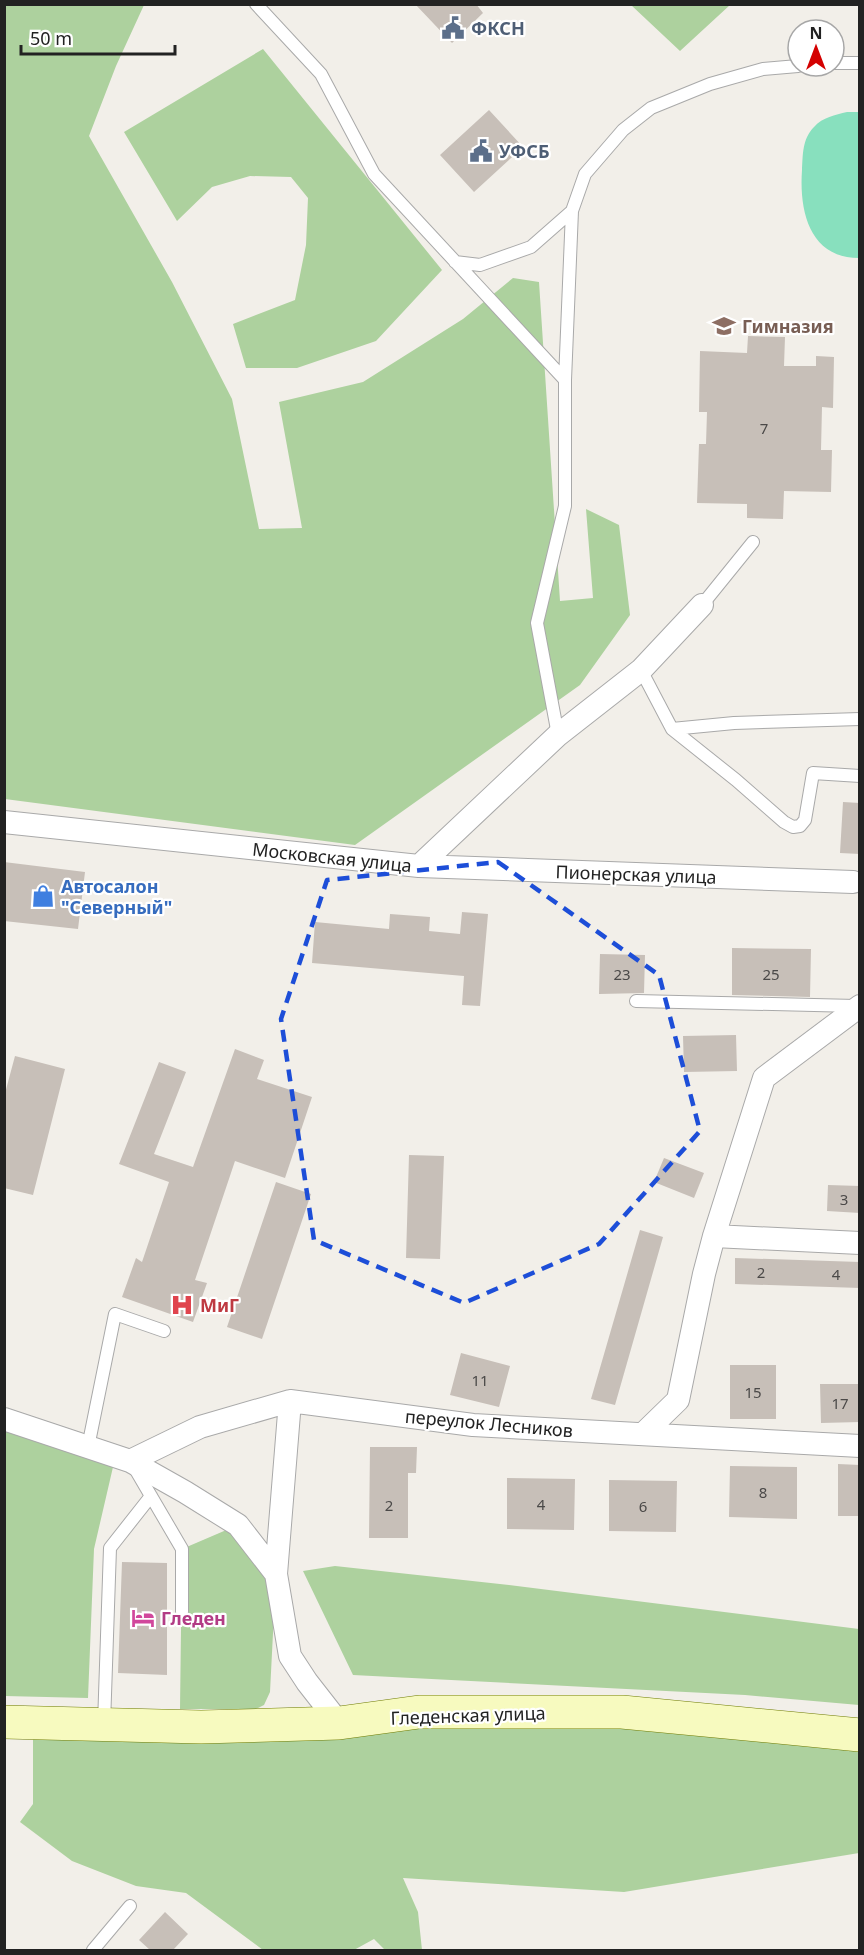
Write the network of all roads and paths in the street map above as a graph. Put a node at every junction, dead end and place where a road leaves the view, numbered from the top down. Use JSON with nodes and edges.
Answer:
{"nodes":[{"id":1,"x":256,"y":4,"type":"edge"},
{"id":2,"x":786,"y":67,"type":"edge"},
{"id":3,"x":572,"y":211,"type":"junction"},
{"id":4,"x":455,"y":262,"type":"junction"},
{"id":5,"x":566,"y":380,"type":"junction"},
{"id":6,"x":753,"y":542,"type":"dead end"},
{"id":7,"x":702,"y":605,"type":"joint"},
{"id":8,"x":641,"y":670,"type":"junction"},
{"id":9,"x":860,"y":719,"type":"edge"},
{"id":10,"x":672,"y":729,"type":"junction"},
{"id":11,"x":558,"y":735,"type":"junction"},
{"id":12,"x":860,"y":776,"type":"edge"},
{"id":13,"x":4,"y":822,"type":"edge"},
{"id":14,"x":419,"y":866,"type":"junction"},
{"id":15,"x":853,"y":882,"type":"dead end"},
{"id":16,"x":636,"y":1001,"type":"dead end"},
{"id":17,"x":858,"y":1006,"type":"edge"},
{"id":18,"x":714,"y":1236,"type":"junction"},
{"id":19,"x":860,"y":1243,"type":"edge"},
{"id":20,"x":164,"y":1331,"type":"dead end"},
{"id":21,"x":290,"y":1401,"type":"junction"},
{"id":22,"x":4,"y":1419,"type":"edge"},
{"id":23,"x":644,"y":1433,"type":"junction"},
{"id":24,"x":860,"y":1446,"type":"edge"},
{"id":25,"x":88,"y":1447,"type":"junction"},
{"id":26,"x":130,"y":1461,"type":"junction"},
{"id":27,"x":151,"y":1496,"type":"junction"},
{"id":28,"x":276,"y":1575,"type":"junction"},
{"id":29,"x":182,"y":1612,"type":"dead end"},
{"id":30,"x":4,"y":1722,"type":"edge"},
{"id":31,"x":339,"y":1723,"type":"junction"},
{"id":32,"x":104,"y":1726,"type":"junction"},
{"id":33,"x":860,"y":1735,"type":"edge"},
{"id":34,"x":130,"y":1906,"type":"dead end"},
{"id":35,"x":93,"y":1950,"type":"edge"}],
"edges":[{"from":1,"to":4,"type":"lane"},
{"from":2,"to":3,"type":"lane"},
{"from":3,"to":4,"type":"lane"},
{"from":3,"to":5,"type":"lane"},
{"from":4,"to":5,"type":"lane"},
{"from":5,"to":11,"type":"lane"},
{"from":6,"to":7,"type":"lane"},
{"from":7,"to":8,"type":"street","name":"Московская улица"},
{"from":8,"to":10,"type":"lane"},
{"from":8,"to":11,"type":"street","name":"Московская улица"},
{"from":9,"to":10,"type":"lane"},
{"from":10,"to":12,"type":"lane"},
{"from":11,"to":14,"type":"street","name":"Московская улица"},
{"from":13,"to":14,"type":"street","name":"Московская улица"},
{"from":14,"to":15,"type":"street","name":"Пионерская улица"},
{"from":16,"to":17,"type":"lane"},
{"from":17,"to":18,"type":"street"},
{"from":18,"to":19,"type":"street"},
{"from":18,"to":23,"type":"street"},
{"from":20,"to":25,"type":"lane"},
{"from":21,"to":23,"type":"street","name":"переулок Лесников"},
{"from":21,"to":26,"type":"street","name":"переулок Лесников"},
{"from":21,"to":28,"type":"street"},
{"from":22,"to":25,"type":"street"},
{"from":23,"to":24,"type":"street","name":"переулок Лесников"},
{"from":25,"to":26,"type":"street"},
{"from":26,"to":27,"type":"lane"},
{"from":26,"to":28,"type":"street"},
{"from":27,"to":29,"type":"lane"},
{"from":27,"to":32,"type":"lane"},
{"from":28,"to":31,"type":"street"},
{"from":30,"to":32,"type":"main road","name":"Гледенская улица"},
{"from":31,"to":32,"type":"main road","name":"Гледенская улица"},
{"from":31,"to":33,"type":"main road","name":"Гледенская улица"},
{"from":34,"to":35,"type":"lane"}]}
